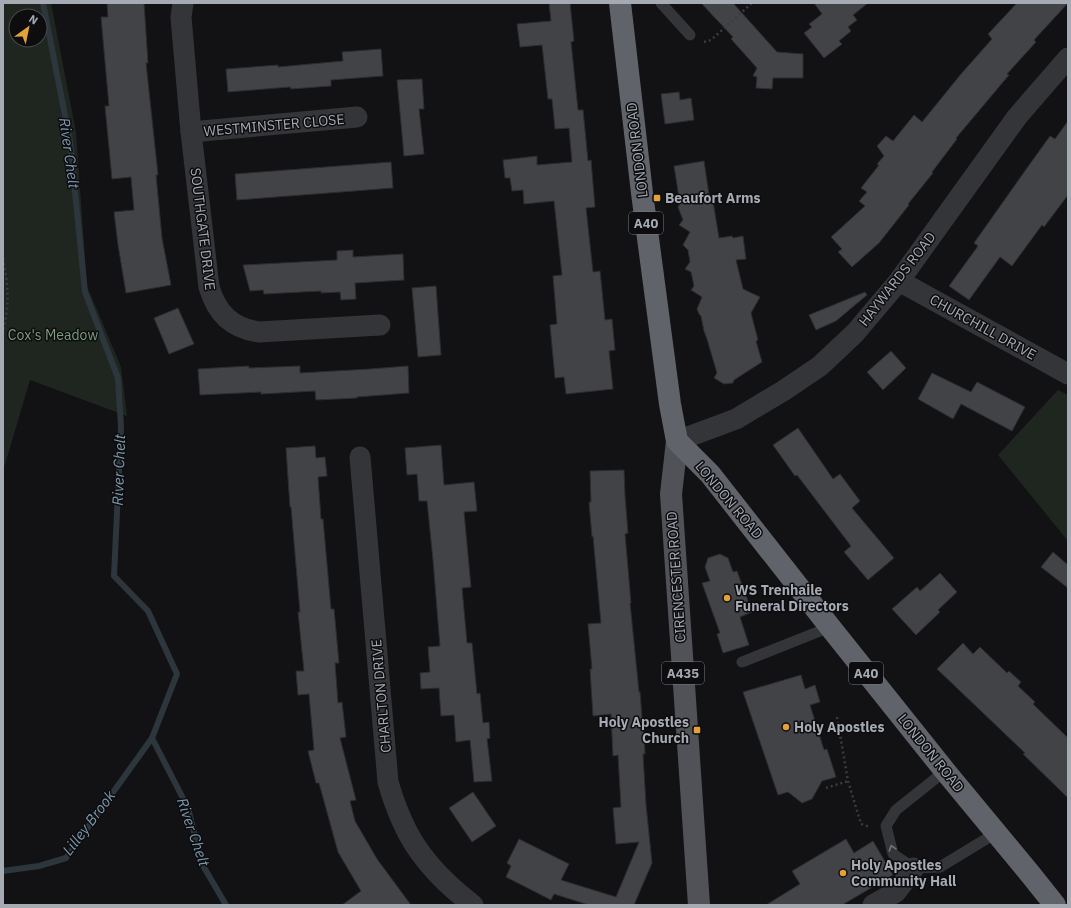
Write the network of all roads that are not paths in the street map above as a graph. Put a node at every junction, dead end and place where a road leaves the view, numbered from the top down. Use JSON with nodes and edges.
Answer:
{"nodes":[{"id":1,"x":183,"y":3,"type":"edge"},
{"id":2,"x":620,"y":3,"type":"edge"},
{"id":3,"x":661,"y":3,"type":"edge"},
{"id":4,"x":690,"y":35,"type":"road end"},
{"id":5,"x":1068,"y":58,"type":"edge"},
{"id":6,"x":358,"y":117,"type":"dead end"},
{"id":7,"x":191,"y":132,"type":"junction"},
{"id":8,"x":899,"y":281,"type":"junction"},
{"id":9,"x":380,"y":325,"type":"dead end"},
{"id":10,"x":1068,"y":374,"type":"edge"},
{"id":11,"x":677,"y":441,"type":"junction"},
{"id":12,"x":360,"y":457,"type":"dead end"},
{"id":13,"x":830,"y":627,"type":"junction"},
{"id":14,"x":742,"y":662,"type":"dead end"},
{"id":15,"x":945,"y":771,"type":"junction"},
{"id":16,"x":996,"y":833,"type":"junction"},
{"id":17,"x":914,"y":868,"type":"junction"},
{"id":18,"x":900,"y":898,"type":"edge"},
{"id":19,"x":473,"y":905,"type":"edge"},
{"id":20,"x":698,"y":905,"type":"edge"},
{"id":21,"x":874,"y":905,"type":"edge"},
{"id":22,"x":1055,"y":905,"type":"edge"}],
"edges":[{"from":1,"to":7,"type":"street","name":"SOUTHGATE DRIVE"},
{"from":2,"to":11,"type":"highway","name":"LONDON ROAD","number":"A40"},
{"from":3,"to":4,"type":"lane"},
{"from":5,"to":8,"type":"street","name":"HAYWARDS ROAD"},
{"from":6,"to":7,"type":"street","name":"WESTMINSTER CLOSE"},
{"from":7,"to":9,"type":"street","name":"SOUTHGATE DRIVE"},
{"from":8,"to":10,"type":"street","name":"CHURCHILL DRIVE"},
{"from":8,"to":11,"type":"street","name":"HAYWARDS ROAD"},
{"from":11,"to":13,"type":"highway","name":"LONDON ROAD","number":"A40"},
{"from":11,"to":20,"type":"main road","name":"CIRENCESTER ROAD","number":"A435"},
{"from":12,"to":19,"type":"street","name":"CHARLTON DRIVE"},
{"from":13,"to":14,"type":"lane"},
{"from":13,"to":15,"type":"highway","name":"LONDON ROAD","number":"A40"},
{"from":15,"to":16,"type":"highway","name":"LONDON ROAD","number":"A40"},
{"from":17,"to":15,"type":"lane","one_way":true},
{"from":16,"to":17,"type":"lane"},
{"from":16,"to":22,"type":"highway","name":"LONDON ROAD","number":"A40"},
{"from":17,"to":18,"type":"street"},
{"from":18,"to":21,"type":"street"}]}
